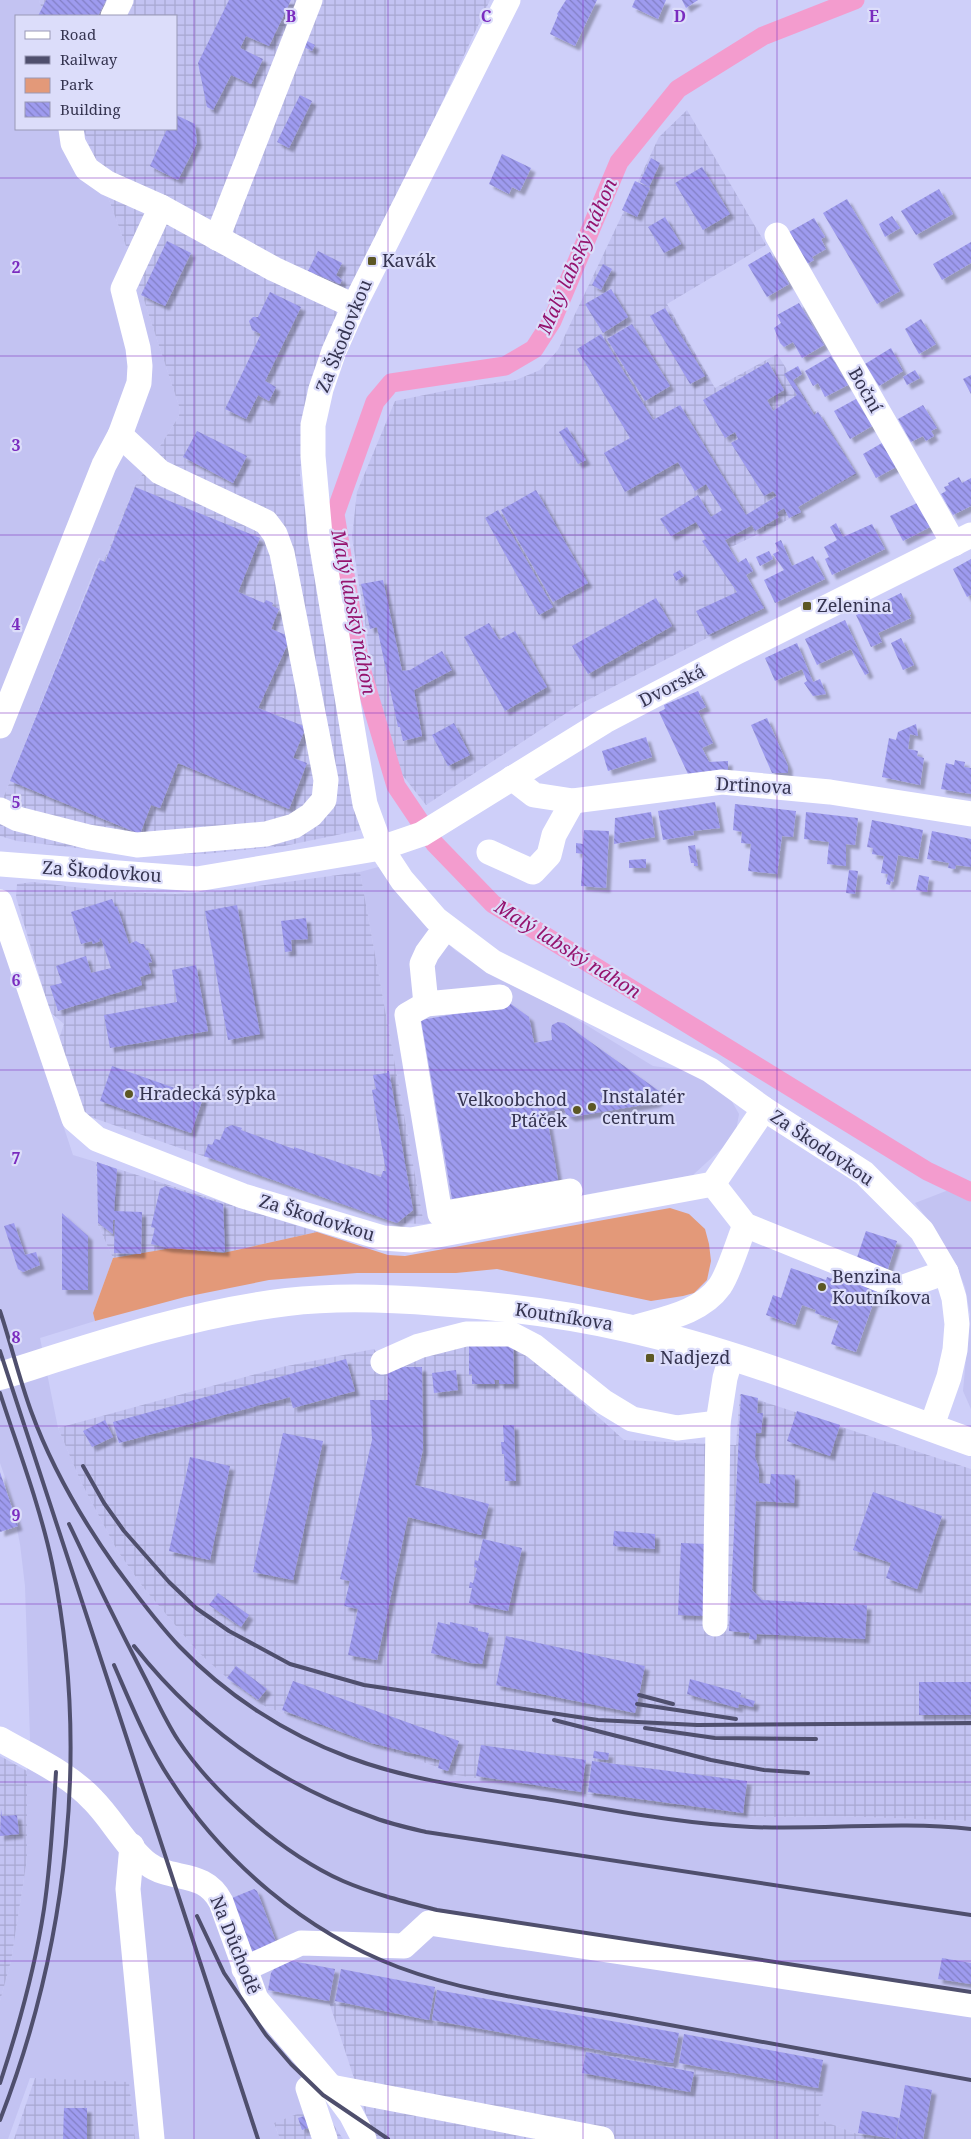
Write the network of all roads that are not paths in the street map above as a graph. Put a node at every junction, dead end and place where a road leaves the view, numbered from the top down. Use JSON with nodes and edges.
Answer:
{"nodes":[{"id":1,"x":121,"y":0,"type":"edge"},
{"id":2,"x":310,"y":0,"type":"edge"},
{"id":3,"x":508,"y":0,"type":"edge"},
{"id":4,"x":114,"y":15,"type":"edge"},
{"id":5,"x":71,"y":130,"type":"edge"},
{"id":6,"x":161,"y":207,"type":"junction"},
{"id":7,"x":777,"y":235,"type":"dead end"},
{"id":8,"x":217,"y":238,"type":"junction"},
{"id":9,"x":354,"y":306,"type":"junction"},
{"id":10,"x":120,"y":435,"type":"junction"},
{"id":11,"x":963,"y":540,"type":"edge"},
{"id":12,"x":0,"y":726,"type":"edge"},
{"id":13,"x":512,"y":778,"type":"junction"},
{"id":14,"x":573,"y":801,"type":"junction"},
{"id":15,"x":0,"y":810,"type":"edge"},
{"id":16,"x":971,"y":814,"type":"edge"},
{"id":17,"x":381,"y":848,"type":"junction"},
{"id":18,"x":489,"y":852,"type":"dead end"},
{"id":19,"x":0,"y":864,"type":"edge"},
{"id":20,"x":0,"y":902,"type":"edge"},
{"id":21,"x":446,"y":927,"type":"junction"},
{"id":22,"x":500,"y":997,"type":"dead end"},
{"id":23,"x":426,"y":1004,"type":"junction"},
{"id":24,"x":764,"y":1109,"type":"junction"},
{"id":25,"x":713,"y":1184,"type":"junction"},
{"id":26,"x":570,"y":1191,"type":"dead end"},
{"id":27,"x":745,"y":1226,"type":"junction"},
{"id":28,"x":946,"y":1272,"type":"junction"},
{"id":29,"x":630,"y":1328,"type":"junction"},
{"id":30,"x":731,"y":1356,"type":"junction"},
{"id":31,"x":384,"y":1362,"type":"dead end"},
{"id":32,"x":0,"y":1376,"type":"edge"},
{"id":33,"x":718,"y":1423,"type":"junction"},
{"id":34,"x":931,"y":1428,"type":"junction"},
{"id":35,"x":971,"y":1442,"type":"edge"},
{"id":36,"x":715,"y":1624,"type":"dead end"},
{"id":37,"x":0,"y":1739,"type":"edge"},
{"id":38,"x":132,"y":1846,"type":"junction"},
{"id":39,"x":244,"y":1969,"type":"junction"},
{"id":40,"x":971,"y":2005,"type":"edge"},
{"id":41,"x":331,"y":2087,"type":"junction"},
{"id":42,"x":152,"y":2139,"type":"edge"},
{"id":43,"x":325,"y":2139,"type":"edge"},
{"id":44,"x":364,"y":2139,"type":"edge"},
{"id":45,"x":602,"y":2139,"type":"edge"}],
"edges":[{"from":1,"to":4,"type":"street"},
{"from":2,"to":8,"type":"street"},
{"from":3,"to":9,"type":"street","name":"Za Škodovkou"},
{"from":5,"to":6,"type":"street"},
{"from":6,"to":8,"type":"street"},
{"from":6,"to":10,"type":"street"},
{"from":7,"to":11,"type":"street","name":"Boční"},
{"from":8,"to":9,"type":"street"},
{"from":9,"to":17,"type":"street","name":"Za Škodovkou"},
{"from":10,"to":12,"type":"street"},
{"from":10,"to":15,"type":"street"},
{"from":11,"to":13,"type":"street","name":"Dvorská"},
{"from":13,"to":14,"type":"street","name":"Drtinova"},
{"from":13,"to":17,"type":"street","name":"Dvorská"},
{"from":14,"to":16,"type":"street","name":"Drtinova"},
{"from":14,"to":18,"type":"street"},
{"from":17,"to":19,"type":"street","name":"Za Škodovkou"},
{"from":17,"to":21,"type":"street","name":"Za Škodovkou"},
{"from":20,"to":25,"type":"street","name":"Za Škodovkou"},
{"from":21,"to":23,"type":"street"},
{"from":21,"to":24,"type":"street","name":"Za Škodovkou"},
{"from":22,"to":23,"type":"street"},
{"from":23,"to":26,"type":"street"},
{"from":24,"to":25,"type":"street","name":"Za Škodovkou"},
{"from":24,"to":28,"type":"street","name":"Za Škodovkou"},
{"from":25,"to":27,"type":"street"},
{"from":27,"to":28,"type":"street"},
{"from":27,"to":29,"type":"street"},
{"from":28,"to":34,"type":"street","name":"Za Škodovkou"},
{"from":29,"to":30,"type":"main road","name":"Koutníkova"},
{"from":29,"to":32,"type":"main road","name":"Koutníkova"},
{"from":30,"to":33,"type":"street"},
{"from":30,"to":34,"type":"main road","name":"Koutníkova"},
{"from":31,"to":33,"type":"street"},
{"from":33,"to":36,"type":"street"},
{"from":34,"to":35,"type":"main road","name":"Koutníkova"},
{"from":37,"to":38,"type":"street","name":"Na Důchodě"},
{"from":38,"to":39,"type":"street","name":"Na Důchodě"},
{"from":38,"to":42,"type":"street"},
{"from":39,"to":40,"type":"street"},
{"from":39,"to":41,"type":"street","name":"Na Důchodě"},
{"from":41,"to":43,"type":"street"},
{"from":41,"to":44,"type":"street","name":"Na Důchodě"},
{"from":41,"to":45,"type":"street"}]}
